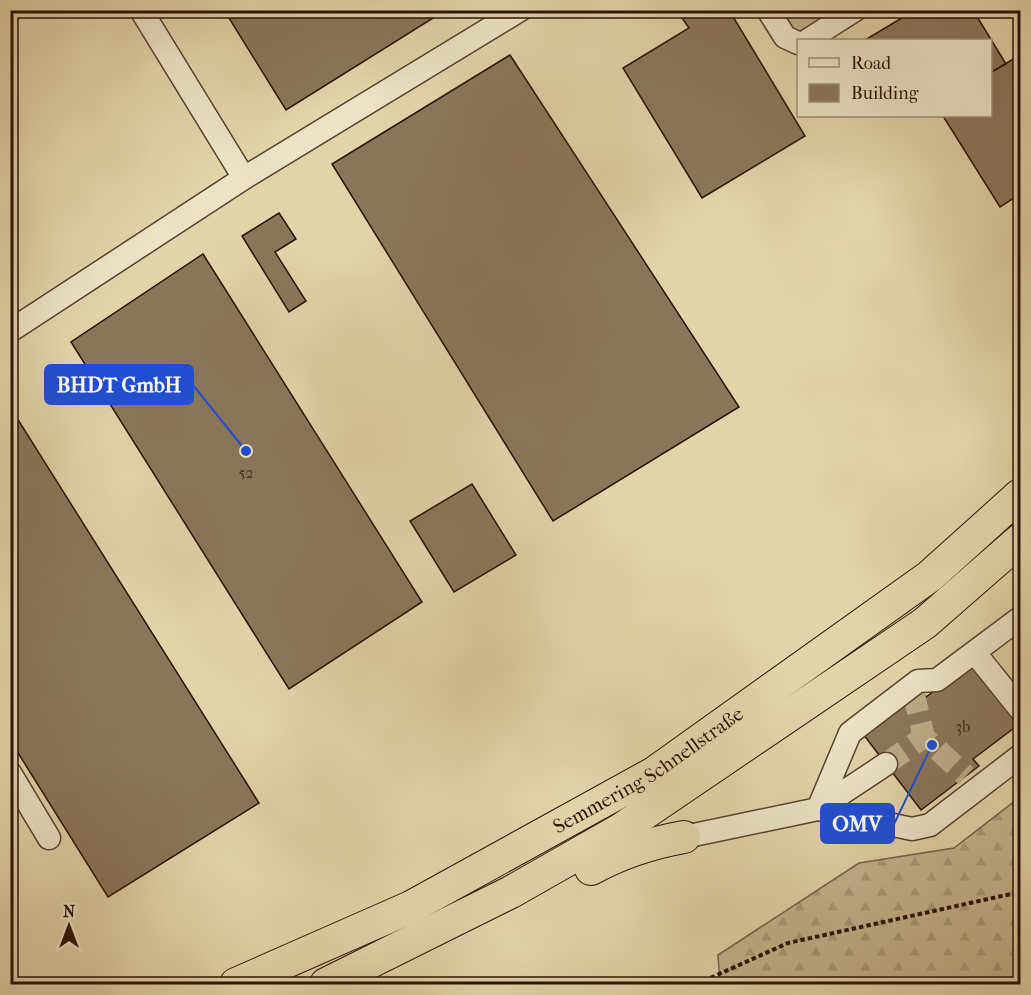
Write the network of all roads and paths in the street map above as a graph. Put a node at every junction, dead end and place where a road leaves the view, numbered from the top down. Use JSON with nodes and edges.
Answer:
{"nodes":[{"id":1,"x":141,"y":10,"type":"edge"},
{"id":2,"x":520,"y":10,"type":"edge"},
{"id":3,"x":768,"y":10,"type":"edge"},
{"id":4,"x":855,"y":10,"type":"edge"},
{"id":5,"x":810,"y":39,"type":"edge"},
{"id":6,"x":797,"y":43,"type":"edge"},
{"id":7,"x":244,"y":178,"type":"junction"},
{"id":8,"x":10,"y":331,"type":"edge"},
{"id":9,"x":1020,"y":495,"type":"edge"},
{"id":10,"x":1020,"y":540,"type":"edge"},
{"id":11,"x":1020,"y":618,"type":"edge"},
{"id":12,"x":975,"y":653,"type":"junction"},
{"id":13,"x":1019,"y":704,"type":"edge"},
{"id":14,"x":1020,"y":756,"type":"edge"},
{"id":15,"x":886,"y":764,"type":"tunnel mouth"},
{"id":16,"x":10,"y":773,"type":"edge"},
{"id":17,"x":818,"y":809,"type":"junction"},
{"id":18,"x":684,"y":837,"type":"joint"},
{"id":19,"x":49,"y":838,"type":"dead end"},
{"id":20,"x":511,"y":892,"type":"junction"},
{"id":21,"x":1020,"y":892,"type":"edge"},
{"id":22,"x":236,"y":984,"type":"edge"},
{"id":23,"x":326,"y":984,"type":"edge"},
{"id":24,"x":697,"y":984,"type":"edge"}],
"edges":[{"from":1,"to":7,"type":"lane"},
{"from":2,"to":7,"type":"lane"},
{"from":3,"to":6,"type":"lane"},
{"from":4,"to":5,"type":"lane"},
{"from":7,"to":8,"type":"lane"},
{"from":9,"to":22,"type":"highway","name":"Semmering Schnellstraße"},
{"from":10,"to":20,"type":"highway","name":"Semmering Schnellstraße"},
{"from":11,"to":12,"type":"lane"},
{"from":12,"to":13,"type":"lane"},
{"from":12,"to":17,"type":"lane"},
{"from":14,"to":17,"type":"lane"},
{"from":15,"to":17,"type":"lane"},
{"from":16,"to":19,"type":"lane"},
{"from":17,"to":18,"type":"lane"},
{"from":18,"to":20,"type":"highway"},
{"from":20,"to":23,"type":"highway","name":"Semmering Schnellstraße"},
{"from":21,"to":24,"type":"path"}]}
